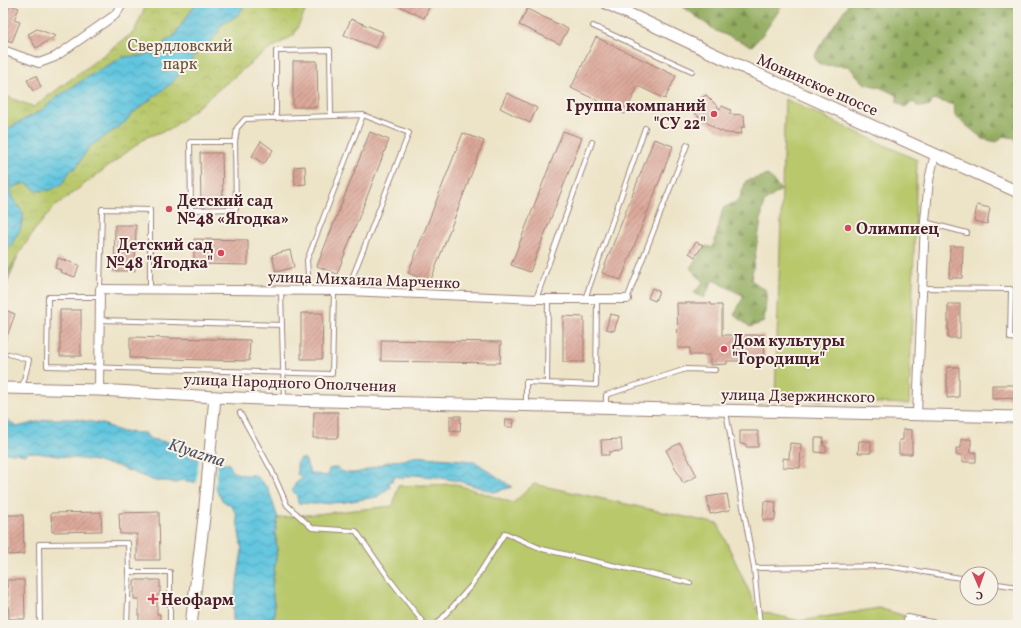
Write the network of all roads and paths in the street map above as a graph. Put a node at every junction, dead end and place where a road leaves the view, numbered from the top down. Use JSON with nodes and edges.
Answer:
{"nodes":[{"id":1,"x":123,"y":3,"type":"edge"},
{"id":2,"x":606,"y":3,"type":"edge"},
{"id":3,"x":593,"y":26,"type":"dead end"},
{"id":4,"x":3,"y":50,"type":"edge"},
{"id":5,"x":692,"y":71,"type":"dead end"},
{"id":6,"x":363,"y":115,"type":"junction"},
{"id":7,"x":331,"y":116,"type":"junction"},
{"id":8,"x":276,"y":118,"type":"junction"},
{"id":9,"x":645,"y":128,"type":"dead end"},
{"id":10,"x":235,"y":142,"type":"junction"},
{"id":11,"x":592,"y":142,"type":"dead end"},
{"id":12,"x":687,"y":145,"type":"dead end"},
{"id":13,"x":935,"y":154,"type":"junction"},
{"id":14,"x":1018,"y":192,"type":"edge"},
{"id":15,"x":925,"y":222,"type":"junction"},
{"id":16,"x":967,"y":233,"type":"dead end"},
{"id":17,"x":921,"y":288,"type":"junction"},
{"id":18,"x":150,"y":290,"type":"junction"},
{"id":19,"x":281,"y":290,"type":"junction"},
{"id":20,"x":309,"y":291,"type":"junction"},
{"id":21,"x":334,"y":291,"type":"junction"},
{"id":22,"x":346,"y":291,"type":"junction"},
{"id":23,"x":100,"y":293,"type":"junction"},
{"id":24,"x":536,"y":299,"type":"junction"},
{"id":25,"x":548,"y":299,"type":"junction"},
{"id":26,"x":584,"y":299,"type":"junction"},
{"id":27,"x":627,"y":299,"type":"joint"},
{"id":28,"x":597,"y":300,"type":"junction"},
{"id":29,"x":100,"y":320,"type":"junction"},
{"id":30,"x":282,"y":325,"type":"junction"},
{"id":31,"x":1018,"y":339,"type":"edge"},
{"id":32,"x":9,"y":354,"type":"dead end"},
{"id":33,"x":100,"y":368,"type":"junction"},
{"id":34,"x":715,"y":370,"type":"dead end"},
{"id":35,"x":283,"y":373,"type":"junction"},
{"id":36,"x":547,"y":383,"type":"junction"},
{"id":37,"x":3,"y":388,"type":"edge"},
{"id":38,"x":22,"y":388,"type":"junction"},
{"id":39,"x":100,"y":390,"type":"junction"},
{"id":40,"x":215,"y":397,"type":"junction"},
{"id":41,"x":284,"y":400,"type":"junction"},
{"id":42,"x":526,"y":404,"type":"junction"},
{"id":43,"x":576,"y":406,"type":"joint"},
{"id":44,"x":606,"y":406,"type":"junction"},
{"id":45,"x":726,"y":409,"type":"junction"},
{"id":46,"x":240,"y":413,"type":"dead end"},
{"id":47,"x":917,"y":414,"type":"junction"},
{"id":48,"x":1018,"y":417,"type":"edge"},
{"id":49,"x":754,"y":568,"type":"junction"},
{"id":50,"x":129,"y":572,"type":"junction"},
{"id":51,"x":959,"y":578,"type":"edge"},
{"id":52,"x":690,"y":583,"type":"dead end"},
{"id":53,"x":999,"y":584,"type":"edge"},
{"id":54,"x":1018,"y":587,"type":"edge"},
{"id":55,"x":909,"y":623,"type":"edge"},
{"id":56,"x":40,"y":625,"type":"edge"},
{"id":57,"x":127,"y":625,"type":"edge"},
{"id":58,"x":170,"y":625,"type":"edge"},
{"id":59,"x":190,"y":625,"type":"edge"},
{"id":60,"x":426,"y":625,"type":"edge"},
{"id":61,"x":436,"y":625,"type":"edge"},
{"id":62,"x":760,"y":625,"type":"edge"},
{"id":63,"x":936,"y":625,"type":"edge"}],
"edges":[{"from":1,"to":4,"type":"street"},
{"from":2,"to":13,"type":"street","name":"Монинское шоссе"},
{"from":3,"to":5,"type":"lane"},
{"from":6,"to":7,"type":"lane"},
{"from":6,"to":20,"type":"lane"},
{"from":6,"to":22,"type":"lane"},
{"from":7,"to":8,"type":"lane"},
{"from":7,"to":8,"type":"lane"},
{"from":8,"to":10,"type":"lane"},
{"from":9,"to":26,"type":"lane"},
{"from":10,"to":10,"type":"lane"},
{"from":11,"to":24,"type":"lane"},
{"from":12,"to":27,"type":"lane"},
{"from":13,"to":14,"type":"street","name":"Монинское шоссе"},
{"from":13,"to":15,"type":"street"},
{"from":15,"to":16,"type":"lane"},
{"from":15,"to":17,"type":"street"},
{"from":17,"to":31,"type":"lane"},
{"from":17,"to":47,"type":"street"},
{"from":18,"to":19,"type":"street","name":"улица Михаила Марченко"},
{"from":18,"to":23,"type":"street","name":"улица Михаила Марченко"},
{"from":18,"to":23,"type":"lane"},
{"from":19,"to":20,"type":"street","name":"улица Михаила Марченко"},
{"from":19,"to":30,"type":"lane"},
{"from":20,"to":21,"type":"street","name":"улица Михаила Марченко"},
{"from":21,"to":22,"type":"street","name":"улица Михаила Марченко"},
{"from":21,"to":35,"type":"lane"},
{"from":22,"to":24,"type":"street","name":"улица Михаила Марченко"},
{"from":23,"to":29,"type":"street"},
{"from":23,"to":33,"type":"lane"},
{"from":24,"to":25,"type":"street","name":"улица Михаила Марченко"},
{"from":25,"to":26,"type":"street","name":"улица Михаила Марченко"},
{"from":25,"to":36,"type":"lane"},
{"from":26,"to":28,"type":"street","name":"улица Михаила Марченко"},
{"from":27,"to":28,"type":"street","name":"улица Михаила Марченко"},
{"from":28,"to":36,"type":"lane"},
{"from":29,"to":30,"type":"lane"},
{"from":29,"to":33,"type":"street"},
{"from":30,"to":35,"type":"lane"},
{"from":32,"to":38,"type":"lane"},
{"from":33,"to":35,"type":"lane"},
{"from":33,"to":39,"type":"street"},
{"from":34,"to":44,"type":"lane"},
{"from":35,"to":41,"type":"lane"},
{"from":36,"to":42,"type":"lane"},
{"from":37,"to":38,"type":"street","name":"улица Народного Ополчения"},
{"from":38,"to":39,"type":"street","name":"улица Народного Ополчения"},
{"from":39,"to":40,"type":"street","name":"улица Народного Ополчения"},
{"from":40,"to":41,"type":"street","name":"улица Народного Ополчения"},
{"from":40,"to":59,"type":"street"},
{"from":41,"to":42,"type":"street","name":"улица Народного Ополчения"},
{"from":42,"to":43,"type":"street","name":"улица Народного Ополчения"},
{"from":43,"to":44,"type":"street","name":"улица Дзержинского"},
{"from":44,"to":45,"type":"street","name":"улица Дзержинского"},
{"from":45,"to":47,"type":"street","name":"улица Дзержинского"},
{"from":45,"to":49,"type":"lane"},
{"from":46,"to":60,"type":"lane"},
{"from":47,"to":48,"type":"street","name":"улица Дзержинского"},
{"from":49,"to":51,"type":"lane"},
{"from":49,"to":62,"type":"lane"},
{"from":50,"to":56,"type":"lane"},
{"from":50,"to":57,"type":"lane"},
{"from":50,"to":58,"type":"lane"},
{"from":52,"to":61,"type":"lane"},
{"from":53,"to":54,"type":"lane"},
{"from":55,"to":63,"type":"street"}]}
